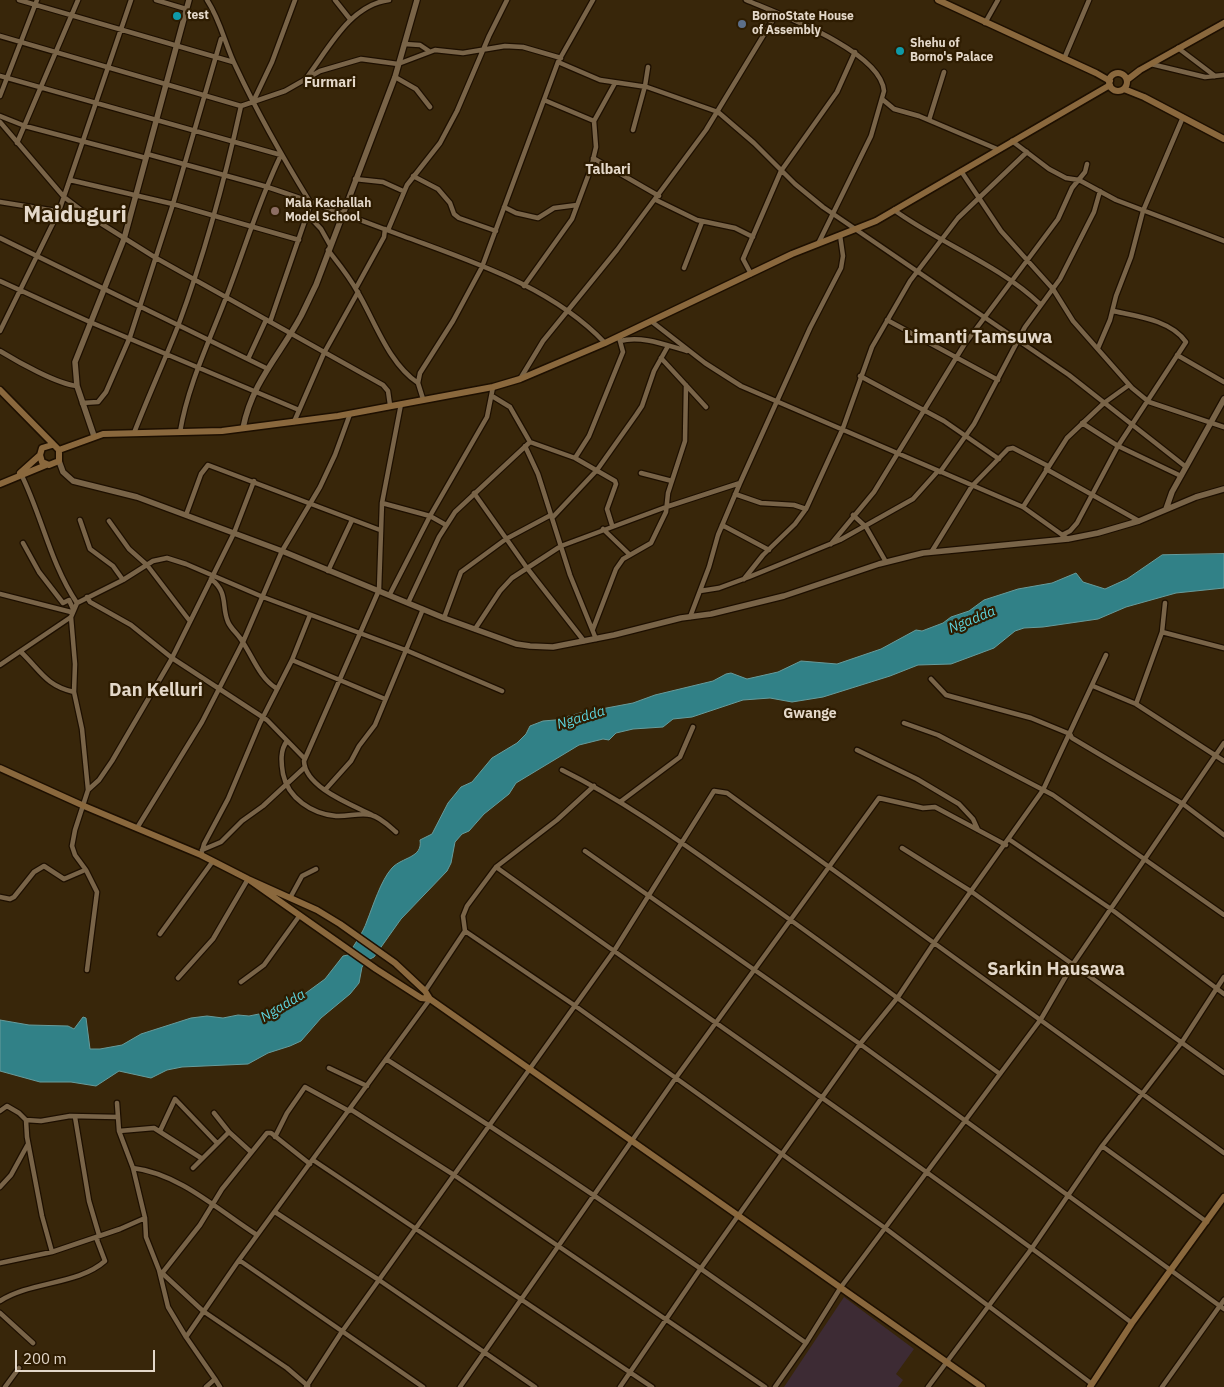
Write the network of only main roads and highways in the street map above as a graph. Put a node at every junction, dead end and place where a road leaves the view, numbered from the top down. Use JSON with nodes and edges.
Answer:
{"nodes":[{"id":1,"x":938,"y":0,"type":"edge"},
{"id":2,"x":1224,"y":22,"type":"edge"},
{"id":3,"x":1140,"y":70,"type":"junction"},
{"id":4,"x":1096,"y":73,"type":"junction"},
{"id":5,"x":1114,"y":74,"type":"junction"},
{"id":6,"x":1122,"y":74,"type":"junction"},
{"id":7,"x":1127,"y":81,"type":"junction"},
{"id":8,"x":1112,"y":85,"type":"junction"},
{"id":9,"x":1124,"y":89,"type":"junction"},
{"id":10,"x":1144,"y":97,"type":"junction"},
{"id":11,"x":1224,"y":139,"type":"edge"},
{"id":12,"x":0,"y":390,"type":"edge"},
{"id":13,"x":52,"y":445,"type":"junction"},
{"id":14,"x":59,"y":450,"type":"junction"},
{"id":15,"x":40,"y":455,"type":"junction"},
{"id":16,"x":46,"y":465,"type":"junction"},
{"id":17,"x":19,"y":475,"type":"junction"},
{"id":18,"x":0,"y":484,"type":"edge"},
{"id":19,"x":0,"y":768,"type":"edge"},
{"id":20,"x":248,"y":879,"type":"junction"},
{"id":21,"x":430,"y":999,"type":"junction"},
{"id":22,"x":1224,"y":1197,"type":"edge"},
{"id":23,"x":1091,"y":1386,"type":"edge"},
{"id":24,"x":982,"y":1387,"type":"edge"}],
"edges":[{"from":1,"to":4,"type":"main road"},
{"from":2,"to":3,"type":"main road"},
{"from":3,"to":6,"type":"main road"},
{"from":3,"to":7,"type":"main road"},
{"from":4,"to":5,"type":"main road"},
{"from":4,"to":8,"type":"main road"},
{"from":5,"to":6,"type":"main road"},
{"from":5,"to":8,"type":"main road"},
{"from":6,"to":7,"type":"main road"},
{"from":7,"to":9,"type":"main road"},
{"from":7,"to":10,"type":"main road"},
{"from":8,"to":9,"type":"main road"},
{"from":8,"to":14,"type":"main road"},
{"from":9,"to":10,"type":"main road"},
{"from":10,"to":11,"type":"main road"},
{"from":12,"to":13,"type":"main road"},
{"from":13,"to":14,"type":"main road"},
{"from":13,"to":15,"type":"main road"},
{"from":14,"to":16,"type":"main road"},
{"from":15,"to":16,"type":"main road"},
{"from":15,"to":17,"type":"main road"},
{"from":16,"to":17,"type":"main road"},
{"from":17,"to":18,"type":"main road"},
{"from":19,"to":20,"type":"main road"},
{"from":20,"to":21,"type":"main road"},
{"from":20,"to":21,"type":"main road"},
{"from":21,"to":24,"type":"main road"},
{"from":22,"to":23,"type":"main road"}]}
